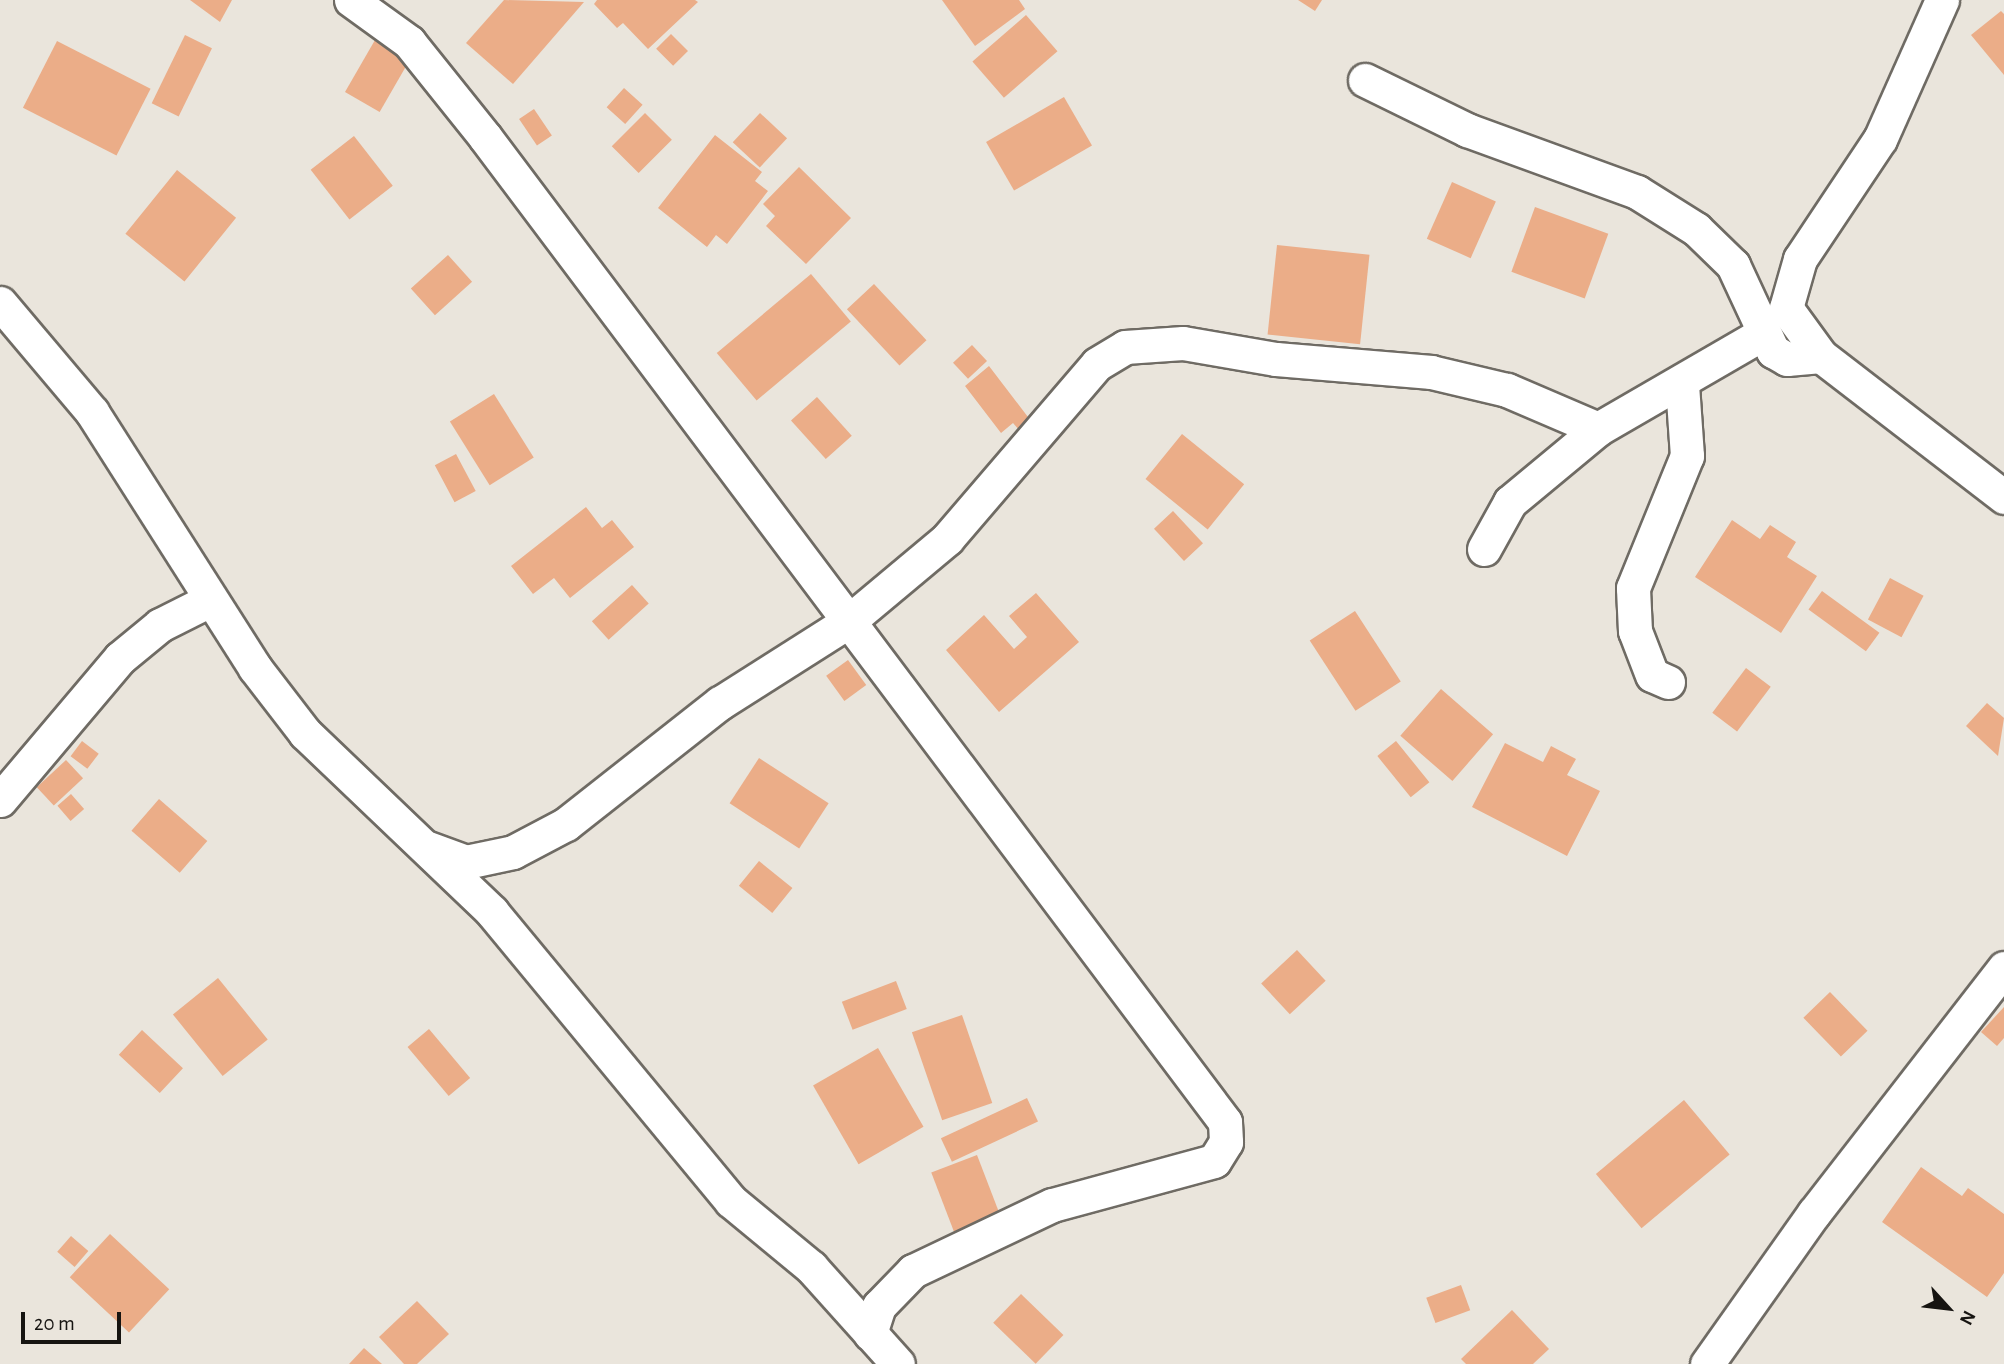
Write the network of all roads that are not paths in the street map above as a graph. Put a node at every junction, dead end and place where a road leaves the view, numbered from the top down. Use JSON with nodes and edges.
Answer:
{"nodes":[{"id":1,"x":351,"y":0,"type":"edge"},
{"id":2,"x":1942,"y":0,"type":"edge"},
{"id":3,"x":1365,"y":80,"type":"dead end"},
{"id":4,"x":0,"y":303,"type":"edge"},
{"id":5,"x":1762,"y":334,"type":"junction"},
{"id":6,"x":1821,"y":356,"type":"junction"},
{"id":7,"x":1682,"y":384,"type":"junction"},
{"id":8,"x":1598,"y":429,"type":"junction"},
{"id":9,"x":2004,"y":498,"type":"edge"},
{"id":10,"x":1484,"y":548,"type":"dead end"},
{"id":11,"x":210,"y":600,"type":"junction"},
{"id":12,"x":849,"y":621,"type":"junction"},
{"id":13,"x":1668,"y":682,"type":"dead end"},
{"id":14,"x":0,"y":800,"type":"edge"},
{"id":15,"x":419,"y":845,"type":"junction"},
{"id":16,"x":2004,"y":968,"type":"edge"},
{"id":17,"x":870,"y":1334,"type":"junction"},
{"id":18,"x":898,"y":1364,"type":"edge"},
{"id":19,"x":1707,"y":1364,"type":"edge"}],
"edges":[{"from":1,"to":12,"type":"street"},
{"from":2,"to":6,"type":"street"},
{"from":3,"to":5,"type":"street"},
{"from":4,"to":11,"type":"street"},
{"from":5,"to":6,"type":"street"},
{"from":5,"to":7,"type":"street"},
{"from":6,"to":9,"type":"street"},
{"from":7,"to":8,"type":"street"},
{"from":7,"to":13,"type":"street"},
{"from":8,"to":10,"type":"street"},
{"from":8,"to":12,"type":"street"},
{"from":11,"to":14,"type":"street"},
{"from":11,"to":15,"type":"street"},
{"from":12,"to":15,"type":"street"},
{"from":12,"to":17,"type":"street"},
{"from":15,"to":17,"type":"street"},
{"from":16,"to":19,"type":"street"},
{"from":17,"to":18,"type":"street"}]}
